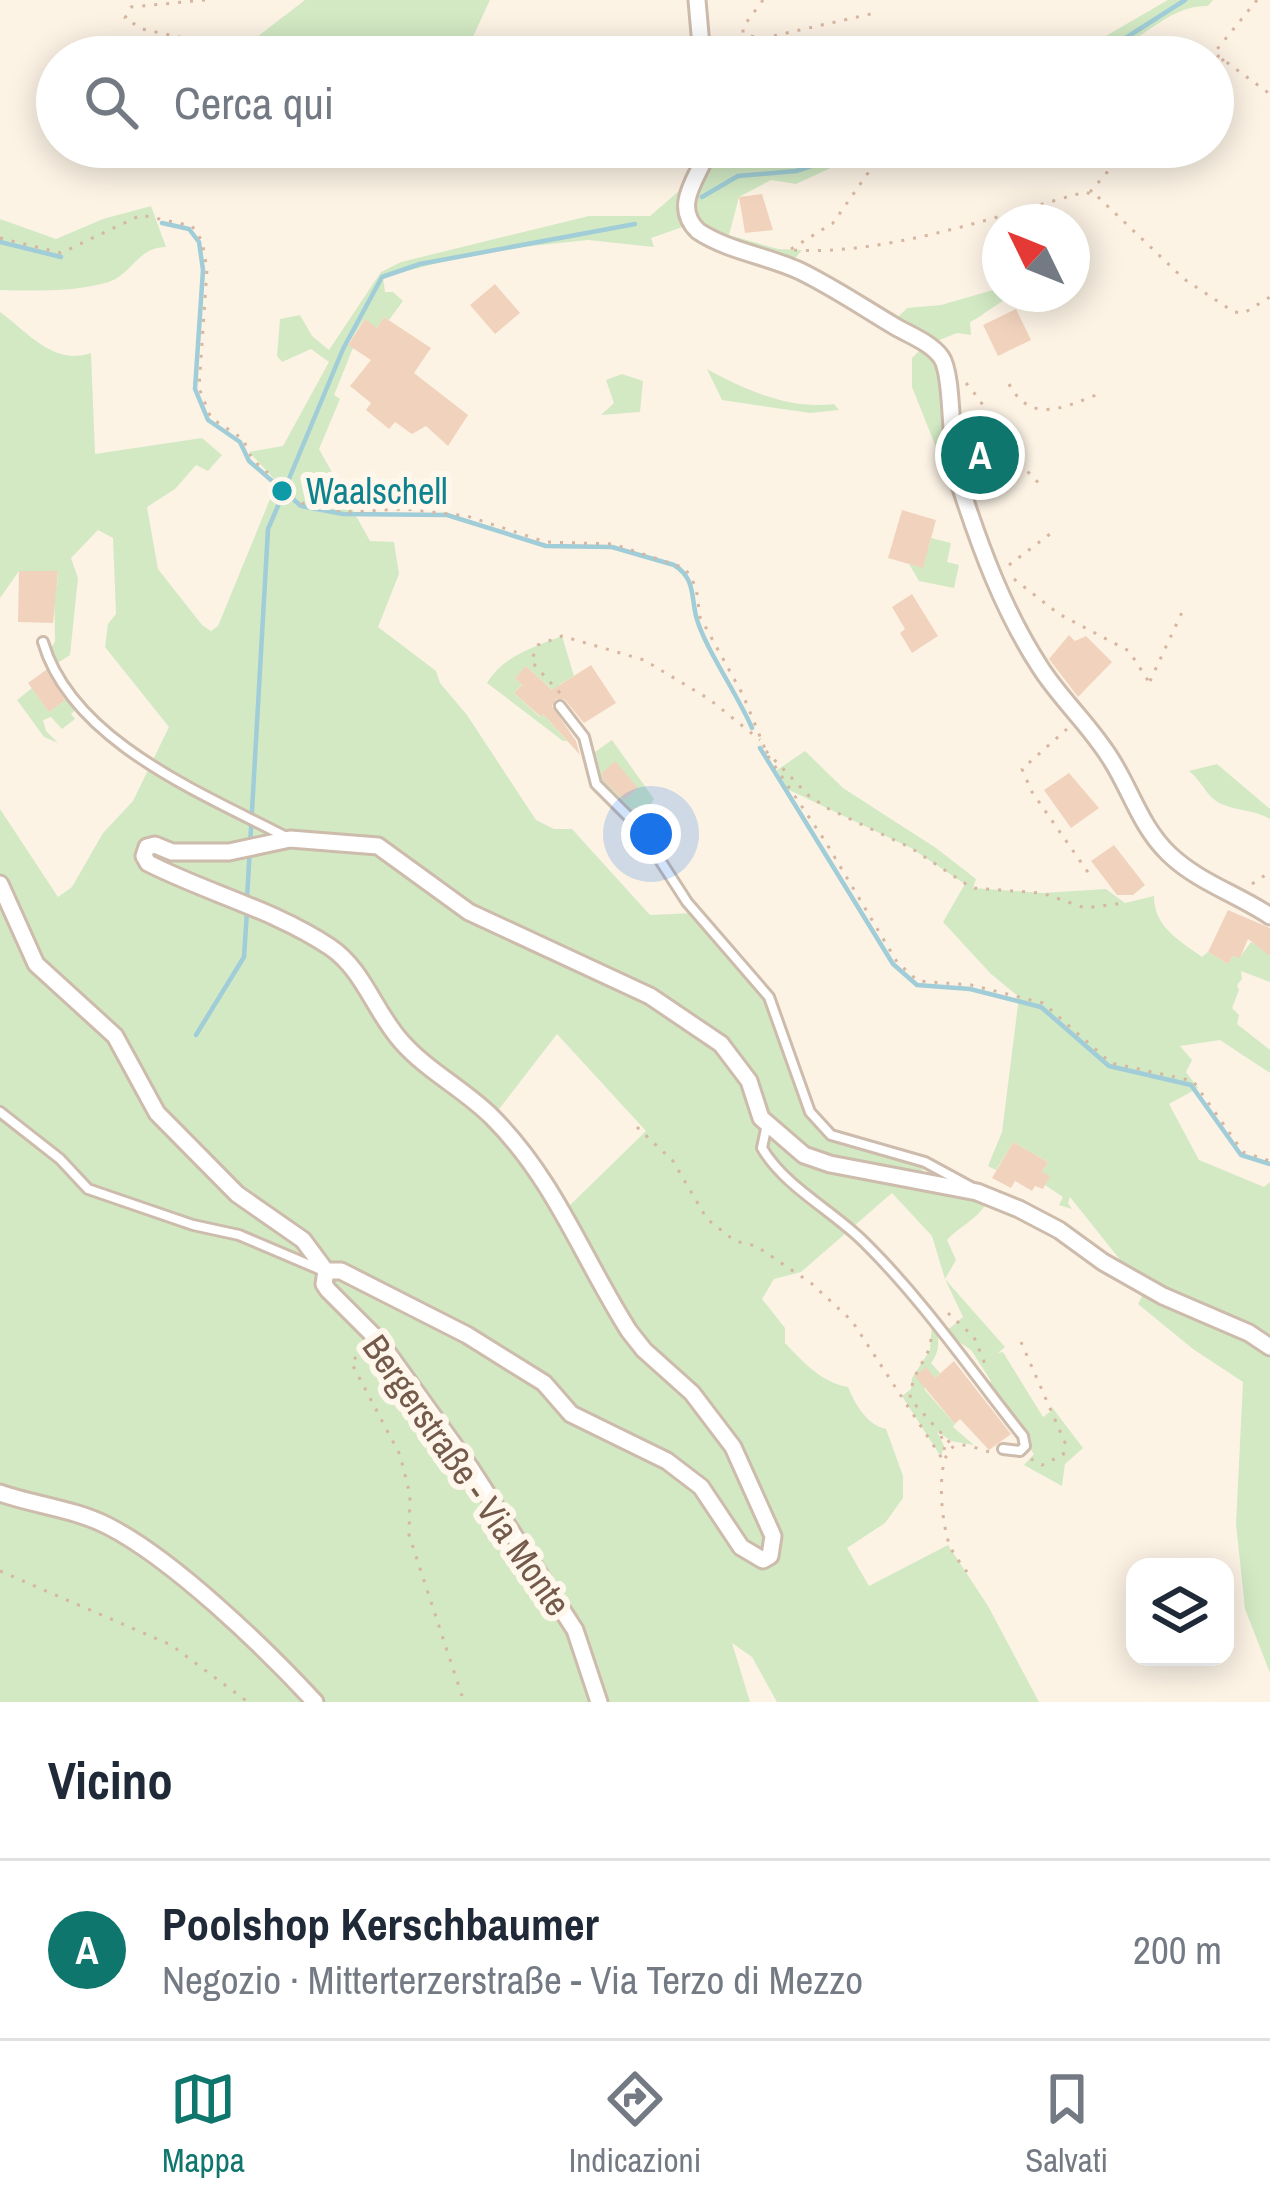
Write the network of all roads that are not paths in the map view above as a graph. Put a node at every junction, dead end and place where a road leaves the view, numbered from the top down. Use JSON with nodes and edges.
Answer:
{"nodes":[{"id":1,"x":697,"y":0,"type":"edge"},
{"id":2,"x":700,"y":36,"type":"edge"},
{"id":3,"x":700,"y":168,"type":"edge"},
{"id":4,"x":43,"y":642,"type":"dead end"},
{"id":5,"x":560,"y":706,"type":"road end"},
{"id":6,"x":290,"y":839,"type":"junction"},
{"id":7,"x":0,"y":884,"type":"edge"},
{"id":8,"x":1270,"y":916,"type":"edge"},
{"id":9,"x":0,"y":1112,"type":"edge"},
{"id":10,"x":767,"y":1123,"type":"junction"},
{"id":11,"x":977,"y":1192,"type":"junction"},
{"id":12,"x":326,"y":1271,"type":"junction"},
{"id":13,"x":1270,"y":1347,"type":"edge"},
{"id":14,"x":1004,"y":1449,"type":"road end"},
{"id":15,"x":0,"y":1492,"type":"edge"},
{"id":16,"x":315,"y":1702,"type":"edge"},
{"id":17,"x":599,"y":1702,"type":"edge"}],
"edges":[{"from":1,"to":2,"type":"street"},
{"from":3,"to":8,"type":"street"},
{"from":4,"to":6,"type":"lane"},
{"from":5,"to":11,"type":"lane"},
{"from":6,"to":10,"type":"street"},
{"from":6,"to":12,"type":"street"},
{"from":7,"to":12,"type":"street","name":"Bergerstraße - Via Monte"},
{"from":9,"to":12,"type":"lane"},
{"from":10,"to":11,"type":"street"},
{"from":10,"to":14,"type":"lane"},
{"from":11,"to":13,"type":"street"},
{"from":12,"to":17,"type":"street","name":"Bergerstraße - Via Monte"},
{"from":15,"to":16,"type":"street"}]}
